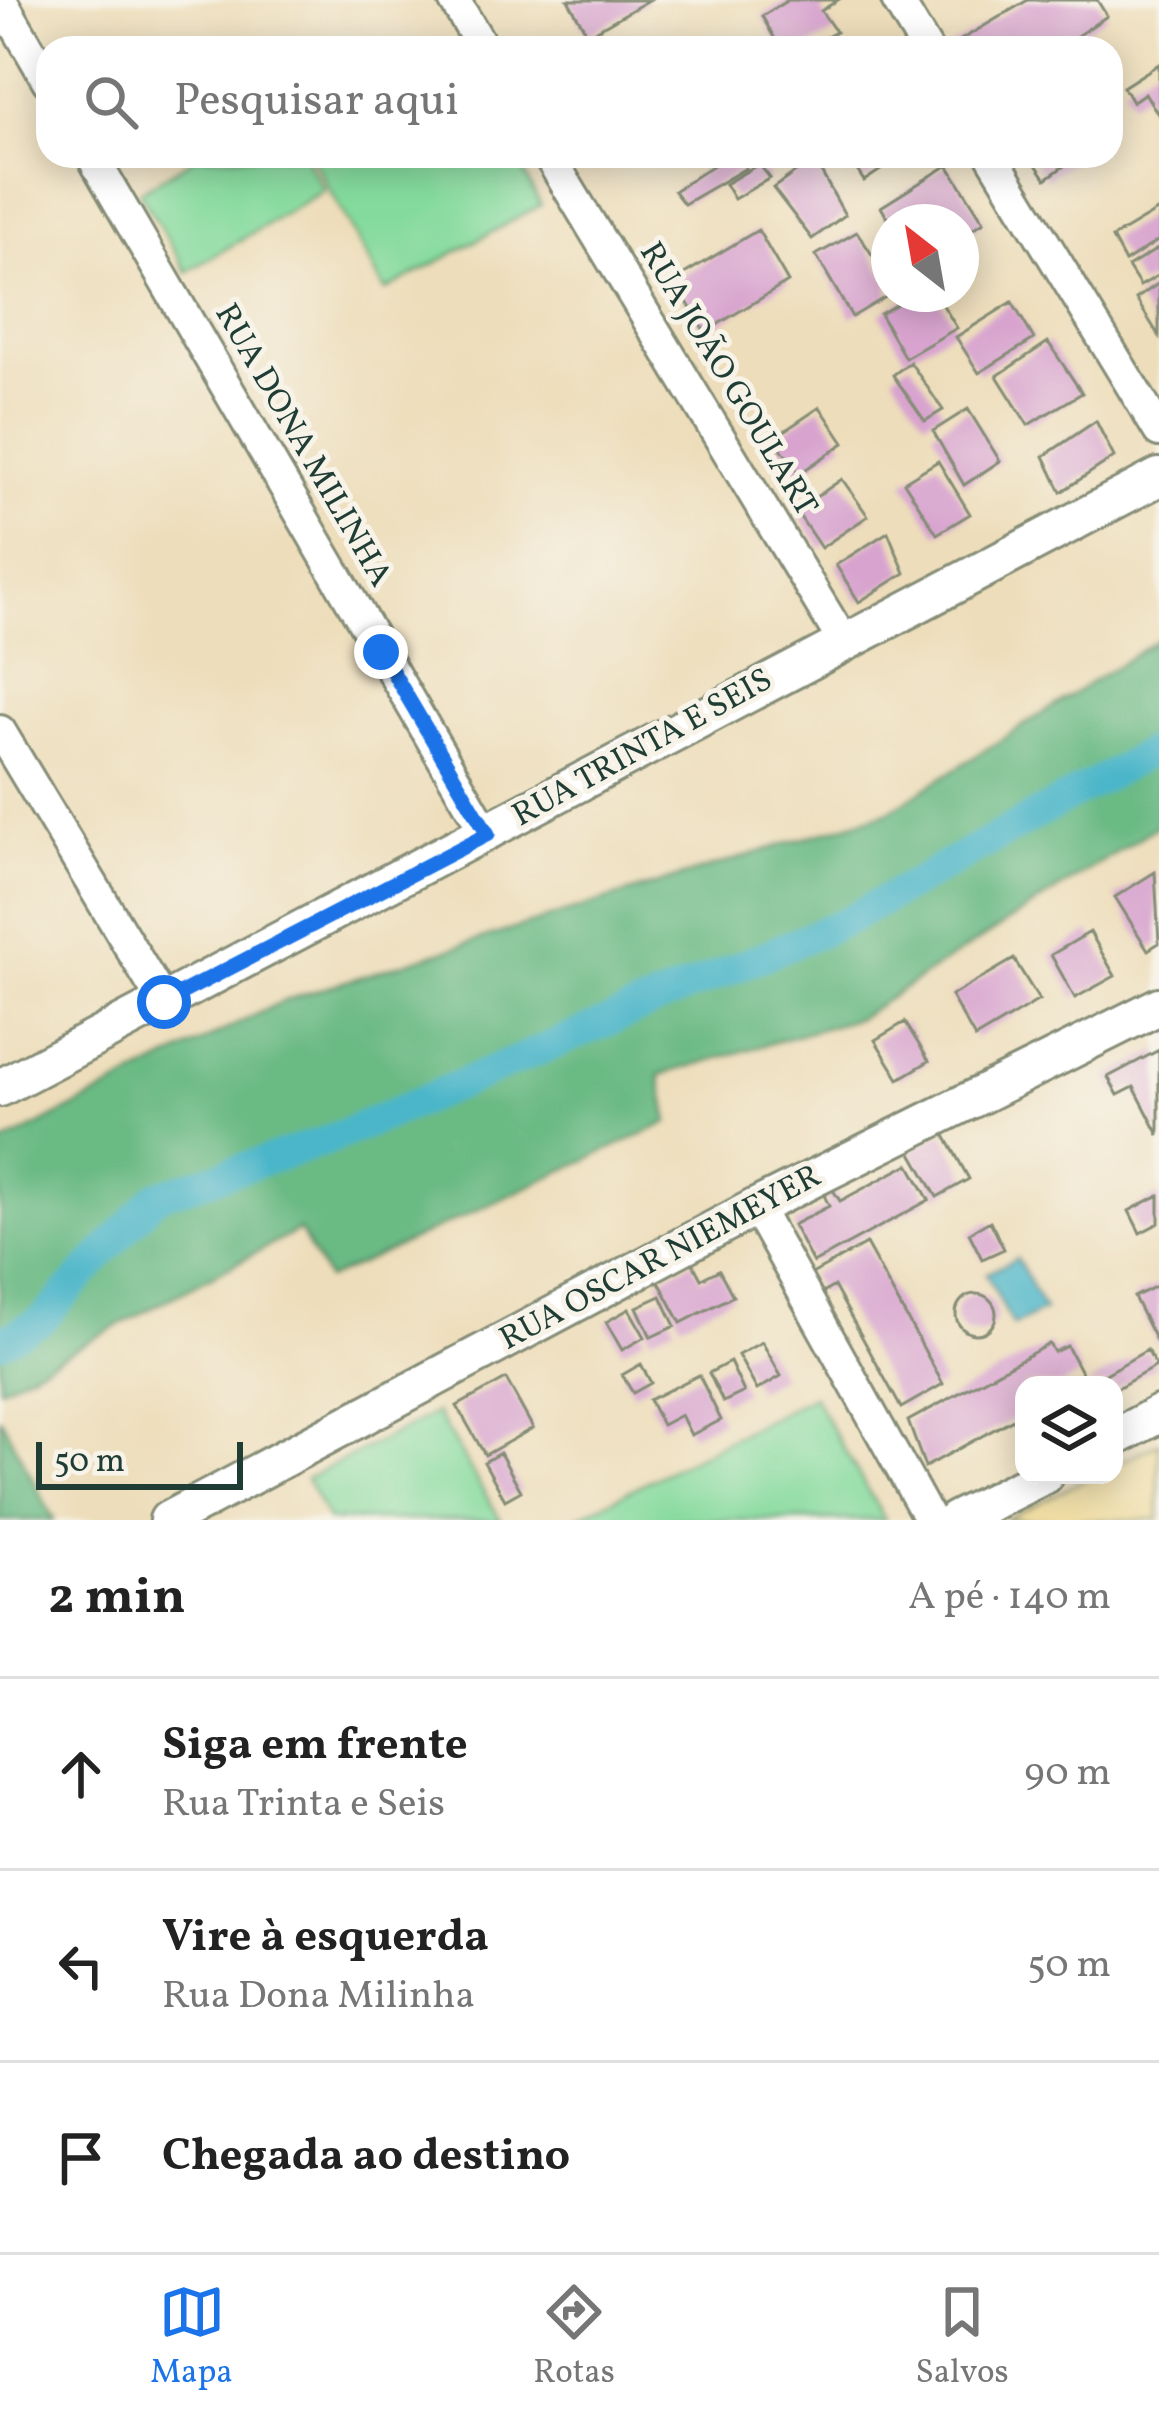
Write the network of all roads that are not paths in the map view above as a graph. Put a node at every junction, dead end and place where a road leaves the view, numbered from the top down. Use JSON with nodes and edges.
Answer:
{"nodes":[{"id":1,"x":1,"y":0,"type":"edge"},
{"id":2,"x":454,"y":0,"type":"edge"},
{"id":3,"x":897,"y":0,"type":"edge"},
{"id":4,"x":476,"y":36,"type":"edge"},
{"id":5,"x":919,"y":36,"type":"edge"},
{"id":6,"x":36,"y":60,"type":"edge"},
{"id":7,"x":99,"y":168,"type":"edge"},
{"id":8,"x":556,"y":168,"type":"edge"},
{"id":9,"x":999,"y":168,"type":"edge"},
{"id":10,"x":1159,"y":431,"type":"edge"},
{"id":11,"x":1159,"y":477,"type":"edge"},
{"id":12,"x":843,"y":641,"type":"junction"},
{"id":13,"x":0,"y":731,"type":"edge"},
{"id":14,"x":488,"y":834,"type":"junction"},
{"id":15,"x":164,"y":1002,"type":"junction"},
{"id":16,"x":1159,"y":1006,"type":"edge"},
{"id":17,"x":0,"y":1088,"type":"edge"},
{"id":18,"x":755,"y":1207,"type":"junction"},
{"id":19,"x":1159,"y":1414,"type":"edge"},
{"id":20,"x":1123,"y":1433,"type":"edge"},
{"id":21,"x":1027,"y":1484,"type":"edge"},
{"id":22,"x":168,"y":1520,"type":"edge"},
{"id":23,"x":931,"y":1520,"type":"edge"},
{"id":24,"x":955,"y":1520,"type":"edge"}],
"edges":[{"from":1,"to":6,"type":"street"},
{"from":2,"to":4,"type":"street"},
{"from":3,"to":5,"type":"street"},
{"from":7,"to":14,"type":"street","name":"RUA DONA MILINHA"},
{"from":8,"to":12,"type":"street","name":"RUA JOÃO GOULART"},
{"from":9,"to":10,"type":"street"},
{"from":11,"to":12,"type":"street","name":"RUA TRINTA E SEIS"},
{"from":12,"to":14,"type":"street","name":"RUA TRINTA E SEIS"},
{"from":13,"to":15,"type":"street"},
{"from":14,"to":15,"type":"street","name":"RUA TRINTA E SEIS"},
{"from":15,"to":17,"type":"street","name":"RUA TRINTA E SEIS"},
{"from":16,"to":18,"type":"street","name":"RUA OSCAR NIEMEYER"},
{"from":18,"to":22,"type":"street","name":"RUA OSCAR NIEMEYER"},
{"from":18,"to":23,"type":"street"},
{"from":19,"to":20,"type":"street"},
{"from":21,"to":24,"type":"street"}]}
